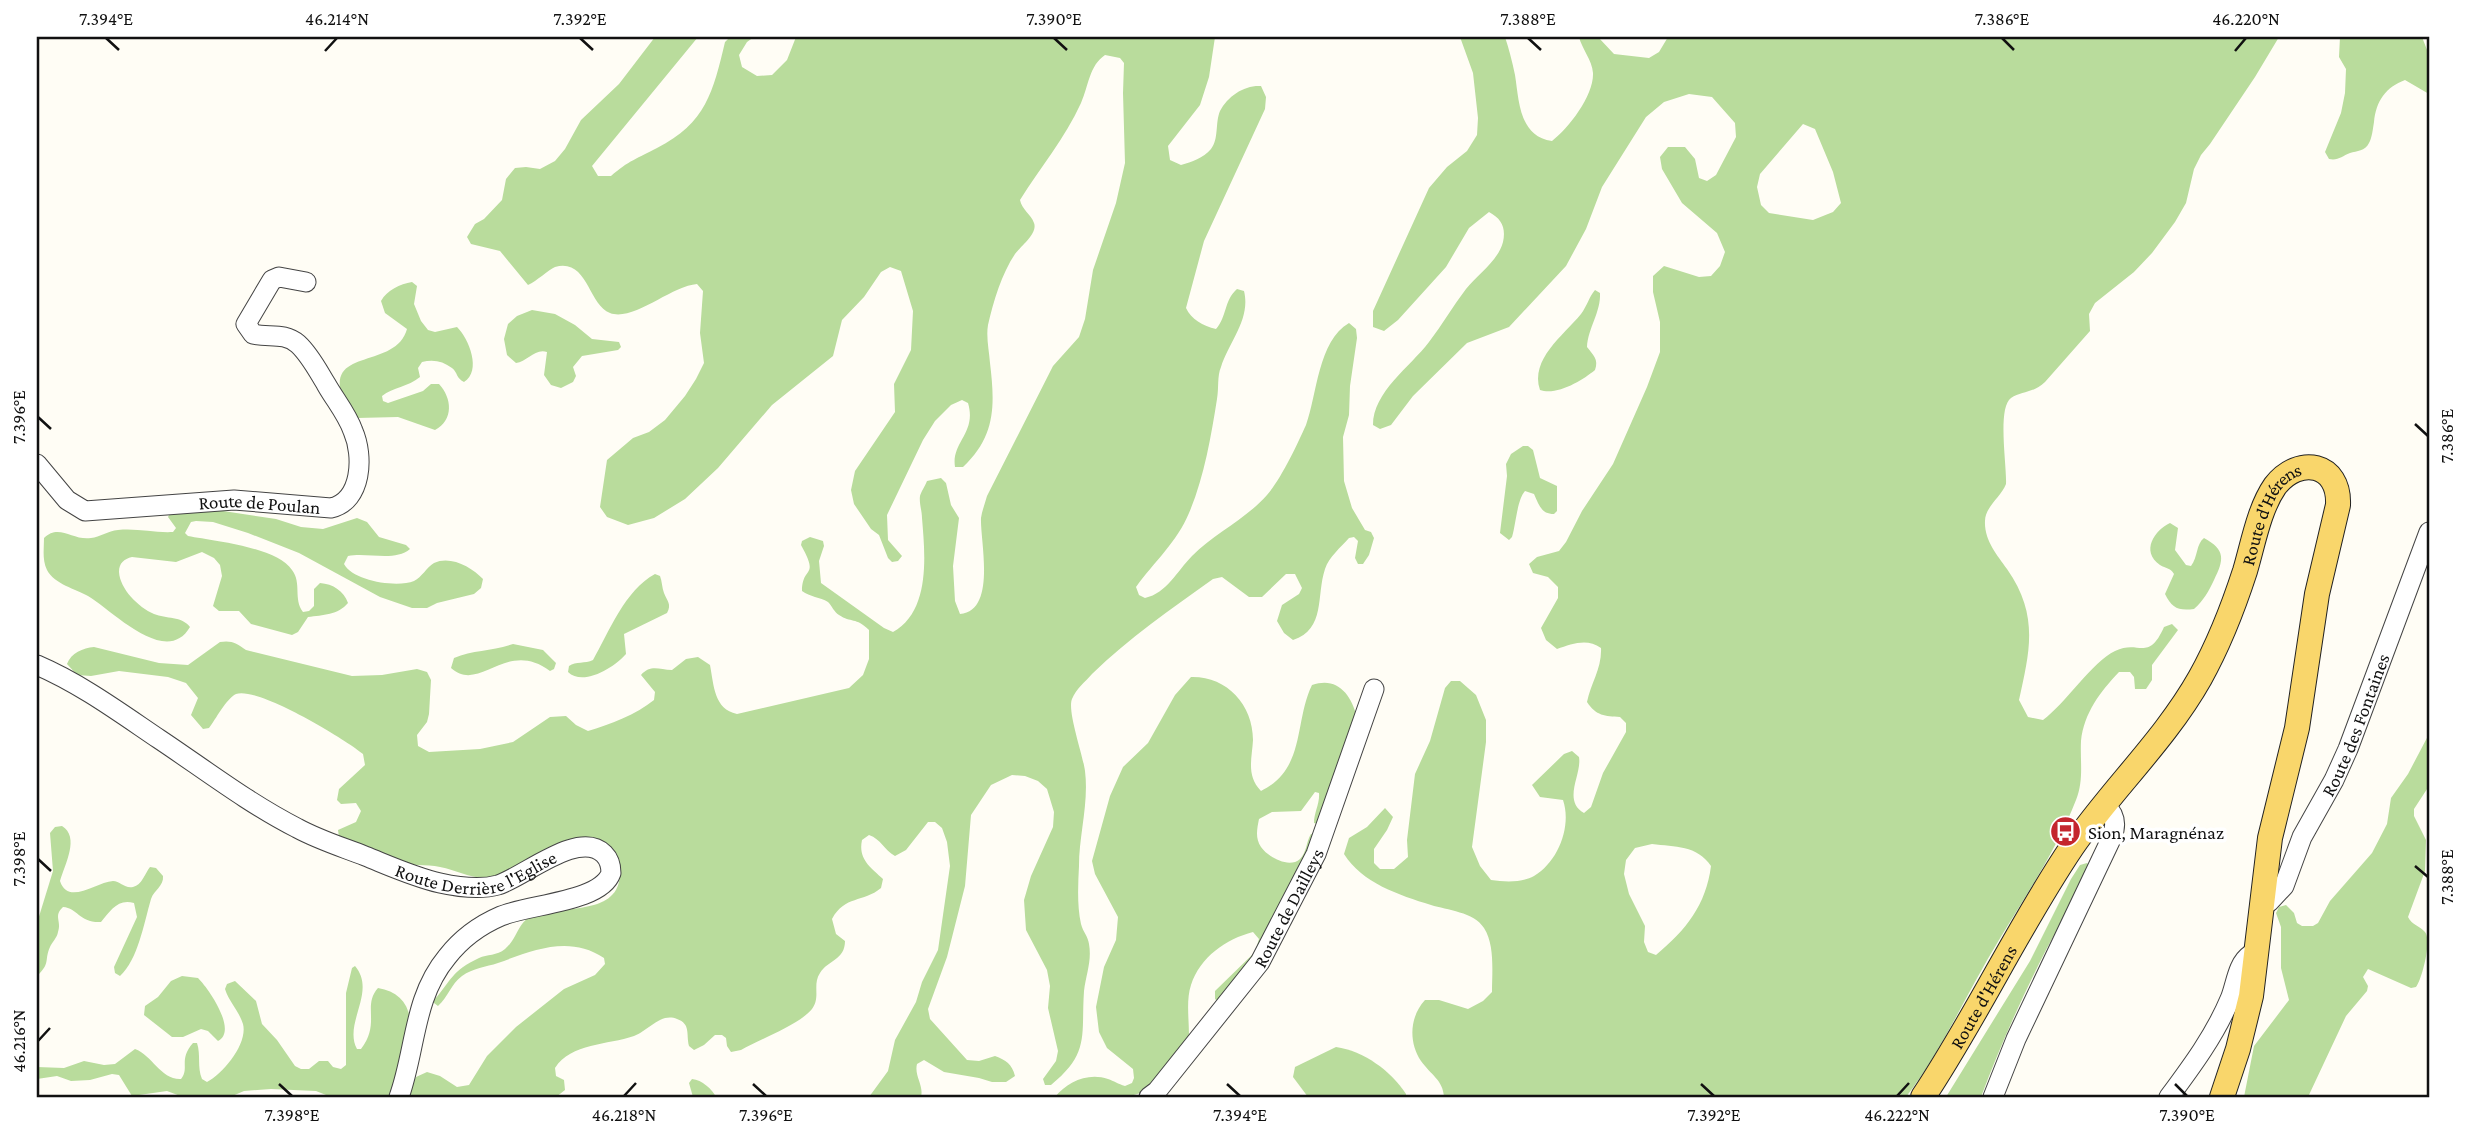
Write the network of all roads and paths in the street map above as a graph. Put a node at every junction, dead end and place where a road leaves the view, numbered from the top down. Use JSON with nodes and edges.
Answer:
{"nodes":[{"id":1,"x":306,"y":282,"type":"dead end"},
{"id":2,"x":37,"y":464,"type":"edge"},
{"id":3,"x":2429,"y":532,"type":"edge"},
{"id":4,"x":37,"y":665,"type":"edge"},
{"id":5,"x":1374,"y":689,"type":"dead end"},
{"id":6,"x":2105,"y":805,"type":"junction"},
{"id":7,"x":2262,"y":904,"type":"junction"},
{"id":8,"x":2258,"y":955,"type":"junction"},
{"id":9,"x":399,"y":1097,"type":"edge"},
{"id":10,"x":1149,"y":1097,"type":"edge"},
{"id":11,"x":1923,"y":1097,"type":"edge"},
{"id":12,"x":1993,"y":1097,"type":"edge"},
{"id":13,"x":2169,"y":1097,"type":"edge"},
{"id":14,"x":2222,"y":1097,"type":"edge"}],
"edges":[{"from":1,"to":2,"type":"street","name":"Route de Poulan"},
{"from":3,"to":7,"type":"street","name":"Route des Fontaines"},
{"from":4,"to":9,"type":"street","name":"Route Derrière l'Eglise"},
{"from":5,"to":10,"type":"street","name":"Route de Dailleys"},
{"from":6,"to":7,"type":"main road","name":"Route d'Hérens"},
{"from":6,"to":11,"type":"main road","name":"Route d'Hérens"},
{"from":6,"to":12,"type":"street"},
{"from":7,"to":8,"type":"main road","name":"Route d'Hérens"},
{"from":8,"to":13,"type":"street"},
{"from":8,"to":14,"type":"main road","name":"Route d'Hérens"}]}
